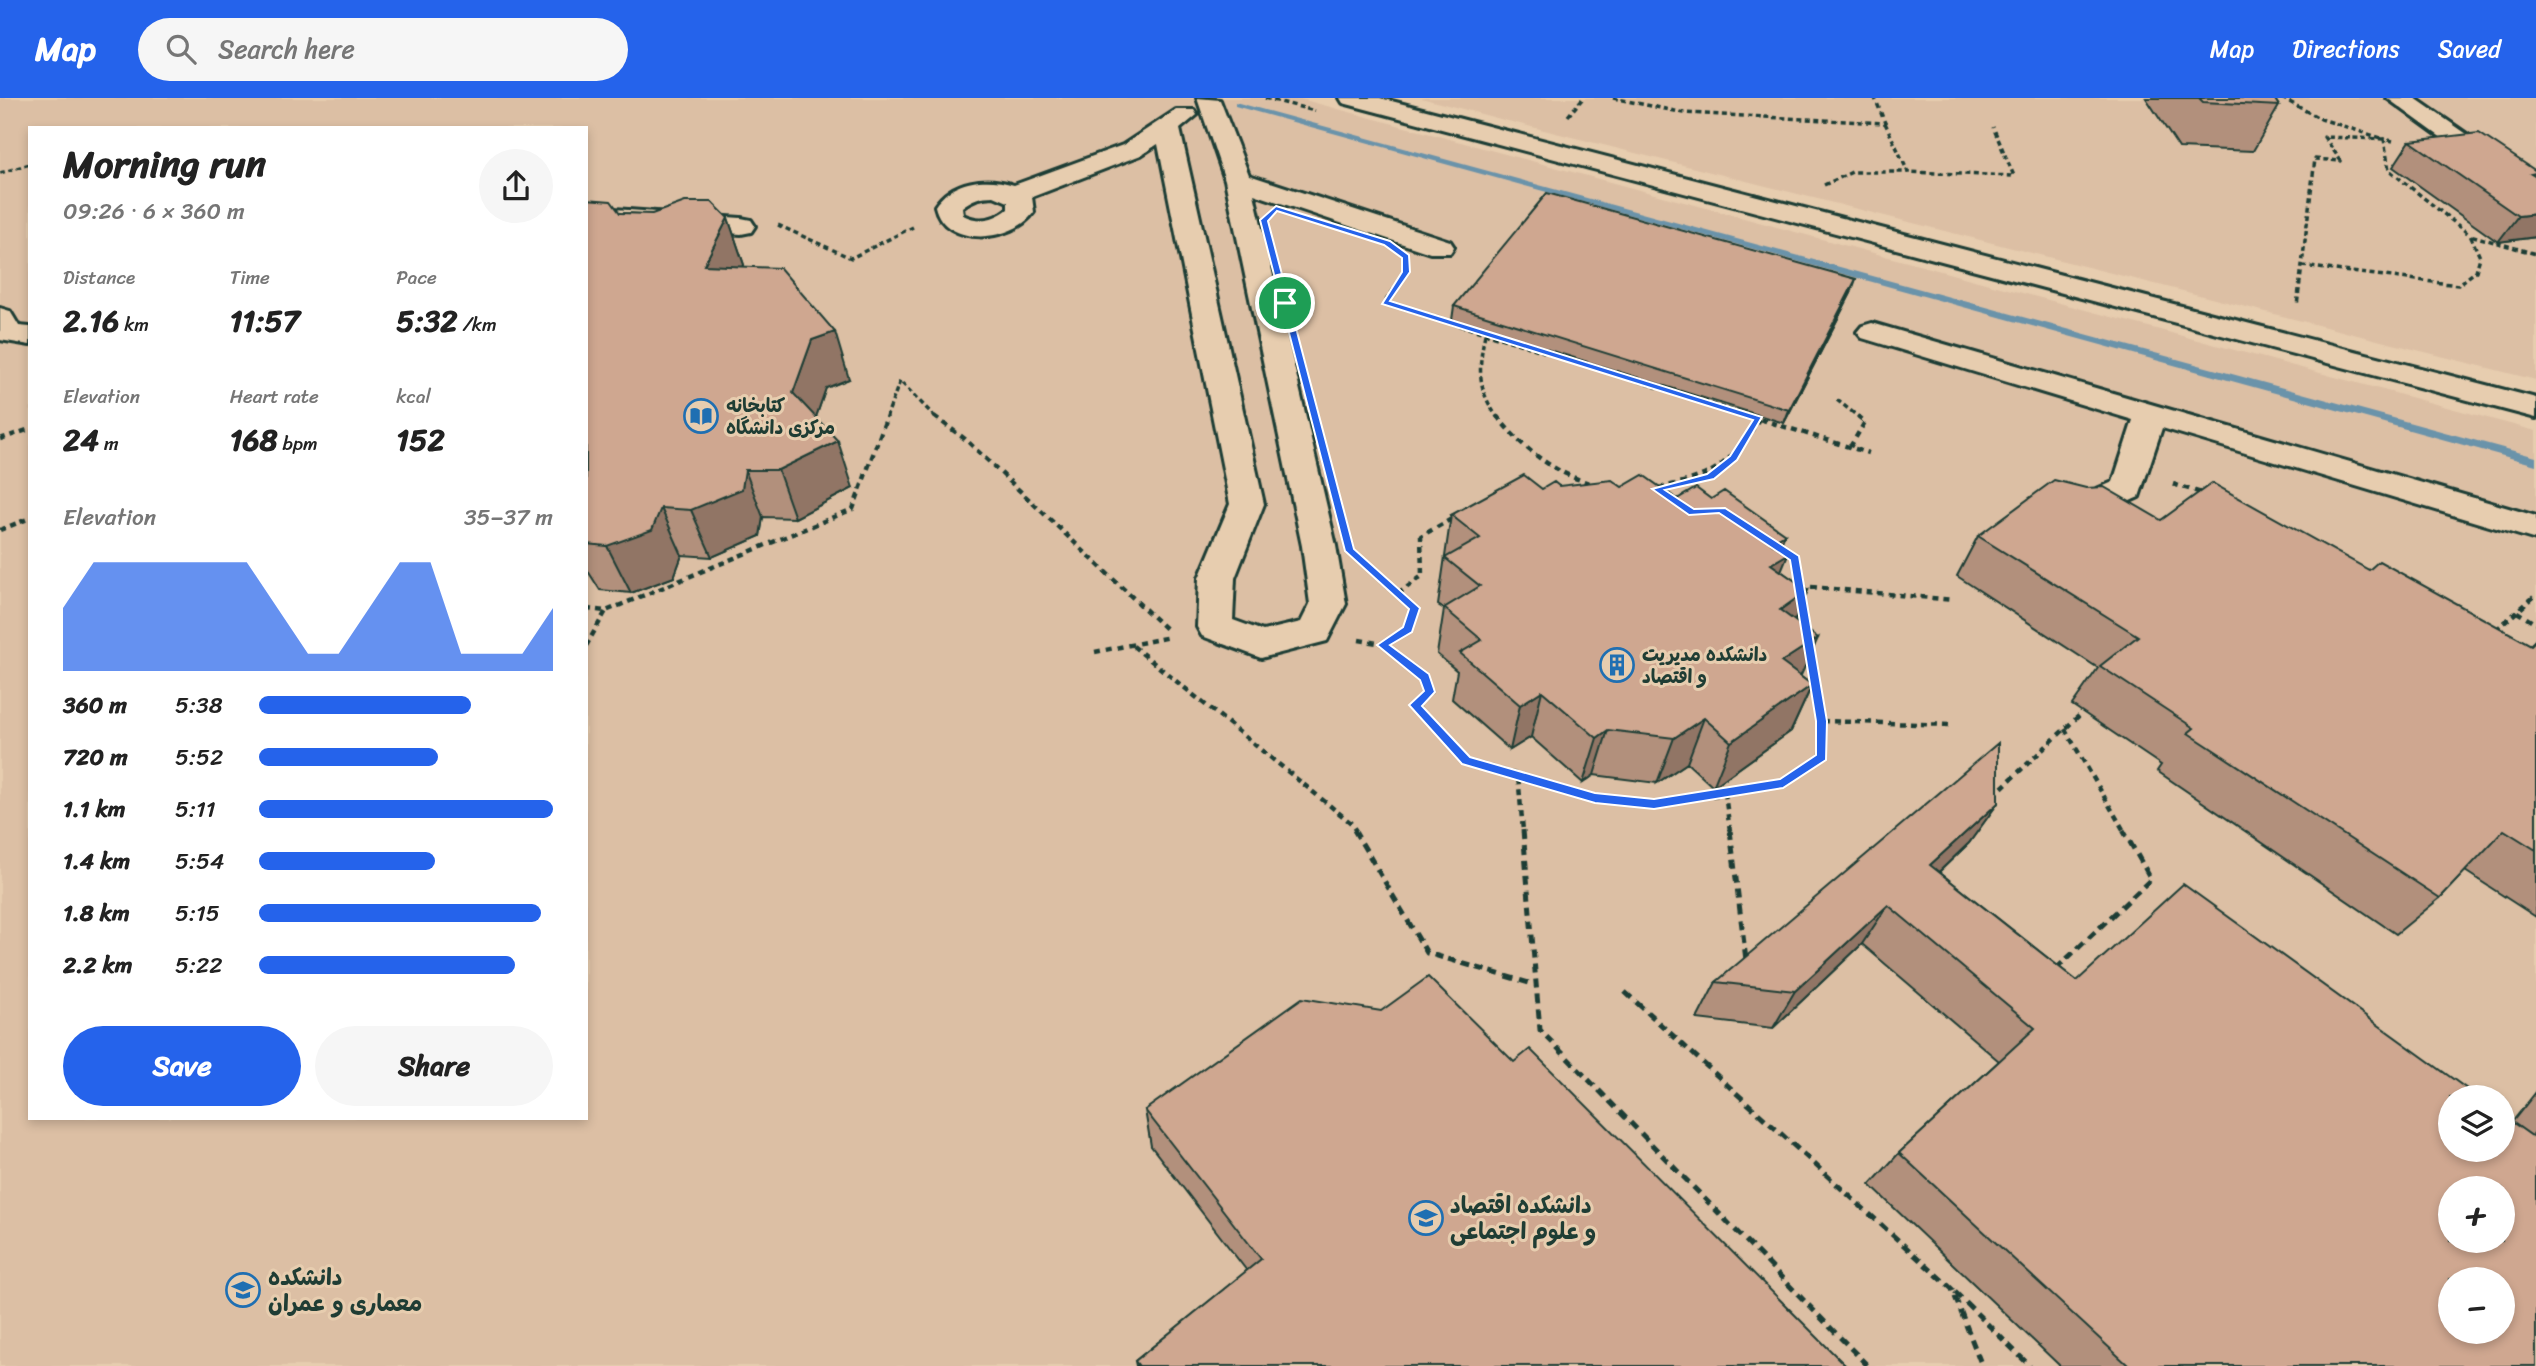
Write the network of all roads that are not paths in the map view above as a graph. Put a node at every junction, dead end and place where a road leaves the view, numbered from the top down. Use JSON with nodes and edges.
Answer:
{"nodes":[{"id":1,"x":1352,"y":98,"type":"edge"},
{"id":2,"x":2399,"y":98,"type":"edge"},
{"id":3,"x":1209,"y":99,"type":"edge"},
{"id":4,"x":1167,"y":127,"type":"junction"},
{"id":5,"x":1238,"y":180,"type":"junction"},
{"id":6,"x":1015,"y":194,"type":"dead end"},
{"id":7,"x":2536,"y":194,"type":"edge"},
{"id":8,"x":588,"y":215,"type":"edge"},
{"id":9,"x":741,"y":226,"type":"dead end"},
{"id":10,"x":1440,"y":247,"type":"dead end"},
{"id":11,"x":0,"y":317,"type":"edge"},
{"id":12,"x":1872,"y":332,"type":"dead end"},
{"id":13,"x":28,"y":336,"type":"edge"},
{"id":14,"x":2536,"y":408,"type":"edge"},
{"id":15,"x":2151,"y":414,"type":"junction"},
{"id":16,"x":2064,"y":516,"type":"edge"},
{"id":17,"x":2536,"y":528,"type":"edge"}],
"edges":[{"from":1,"to":14,"type":"lane"},
{"from":2,"to":7,"type":"lane"},
{"from":3,"to":4,"type":"lane"},
{"from":3,"to":5,"type":"lane"},
{"from":4,"to":5,"type":"lane"},
{"from":4,"to":6,"type":"lane"},
{"from":5,"to":10,"type":"lane"},
{"from":8,"to":9,"type":"lane"},
{"from":11,"to":13,"type":"lane"},
{"from":12,"to":15,"type":"lane"},
{"from":15,"to":16,"type":"lane"},
{"from":15,"to":17,"type":"lane"}]}
